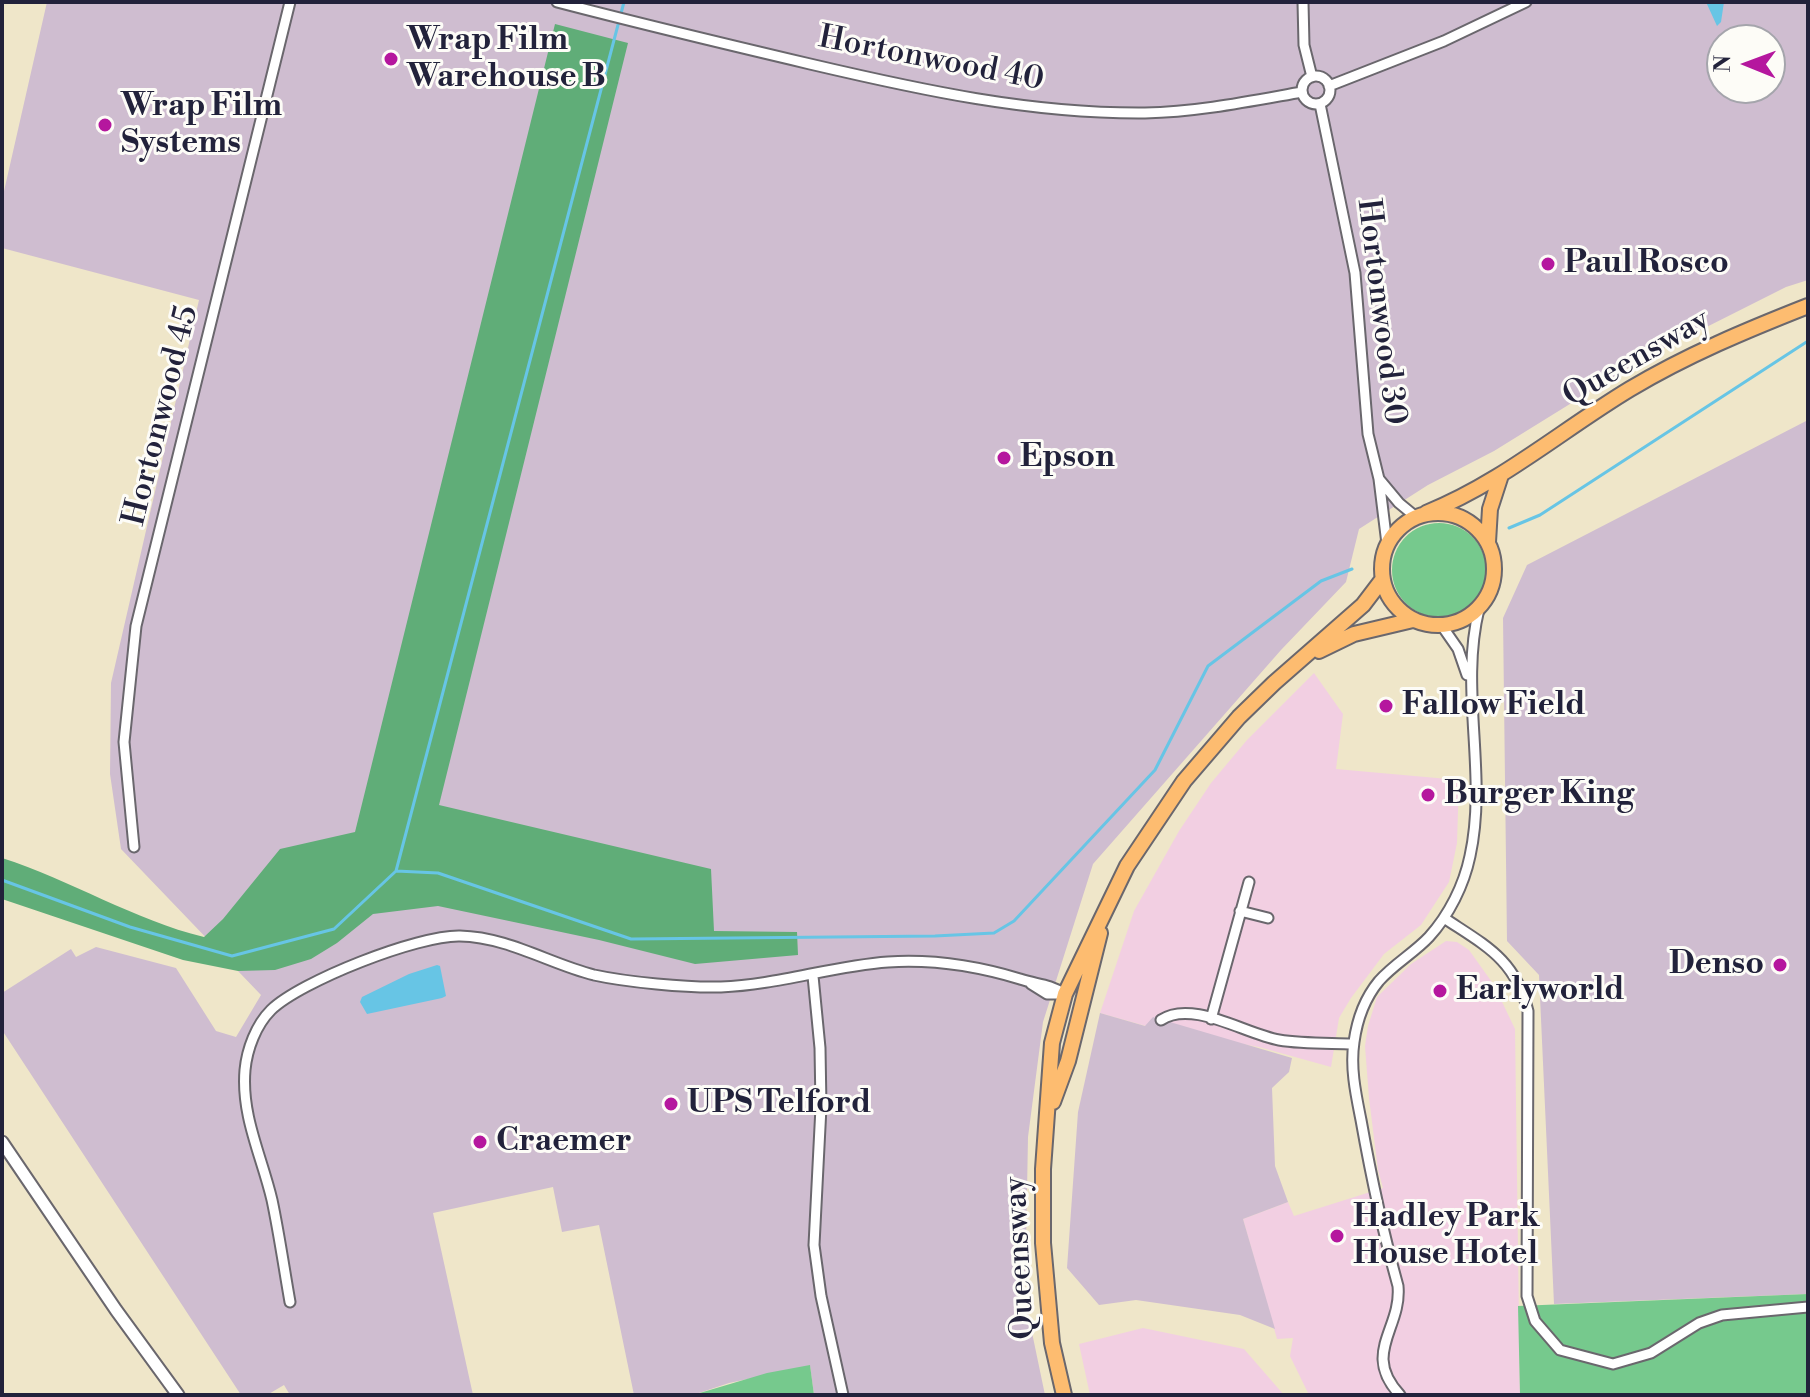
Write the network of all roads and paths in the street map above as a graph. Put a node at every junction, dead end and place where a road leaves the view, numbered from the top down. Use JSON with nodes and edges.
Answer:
{"nodes":[{"id":1,"x":290,"y":2,"type":"edge"},
{"id":2,"x":557,"y":2,"type":"edge"},
{"id":3,"x":1303,"y":2,"type":"edge"},
{"id":4,"x":1526,"y":2,"type":"edge"},
{"id":5,"x":1312,"y":77,"type":"junction"},
{"id":6,"x":1329,"y":86,"type":"junction"},
{"id":7,"x":1302,"y":92,"type":"junction"},
{"id":8,"x":1320,"y":104,"type":"junction"},
{"id":9,"x":1808,"y":306,"type":"edge"},
{"id":10,"x":1501,"y":475,"type":"junction"},
{"id":11,"x":1379,"y":479,"type":"junction"},
{"id":12,"x":1421,"y":515,"type":"junction"},
{"id":13,"x":1488,"y":542,"type":"junction"},
{"id":14,"x":1387,"y":544,"type":"junction"},
{"id":15,"x":1382,"y":580,"type":"junction"},
{"id":16,"x":1479,"y":609,"type":"junction"},
{"id":17,"x":1413,"y":620,"type":"junction"},
{"id":18,"x":1442,"y":626,"type":"junction"},
{"id":19,"x":1302,"y":659,"type":"junction"},
{"id":20,"x":1470,"y":682,"type":"junction"},
{"id":21,"x":134,"y":847,"type":"dead end"},
{"id":22,"x":1249,"y":882,"type":"dead end"},
{"id":23,"x":1240,"y":911,"type":"junction"},
{"id":24,"x":1105,"y":912,"type":"junction"},
{"id":25,"x":1268,"y":918,"type":"dead end"},
{"id":26,"x":1444,"y":918,"type":"junction"},
{"id":27,"x":813,"y":976,"type":"junction"},
{"id":28,"x":1065,"y":994,"type":"junction"},
{"id":29,"x":1083,"y":1000,"type":"junction"},
{"id":30,"x":1211,"y":1019,"type":"junction"},
{"id":31,"x":1161,"y":1020,"type":"dead end"},
{"id":32,"x":1353,"y":1044,"type":"junction"},
{"id":33,"x":1047,"y":1117,"type":"junction"},
{"id":34,"x":2,"y":1142,"type":"edge"},
{"id":35,"x":290,"y":1302,"type":"dead end"},
{"id":36,"x":1808,"y":1307,"type":"edge"},
{"id":37,"x":178,"y":1395,"type":"edge"},
{"id":38,"x":843,"y":1395,"type":"edge"},
{"id":39,"x":1064,"y":1395,"type":"edge"},
{"id":40,"x":1400,"y":1395,"type":"edge"}],
"edges":[{"from":1,"to":21,"type":"street","name":"Hortonwood 45"},
{"from":2,"to":7,"type":"street","name":"Hortonwood 40"},
{"from":3,"to":5,"type":"street"},
{"from":4,"to":6,"type":"street"},
{"from":5,"to":6,"type":"street"},
{"from":5,"to":7,"type":"street"},
{"from":6,"to":8,"type":"street"},
{"from":7,"to":8,"type":"street"},
{"from":8,"to":11,"type":"street","name":"Hortonwood 30"},
{"from":9,"to":10,"type":"main road","name":"Queensway"},
{"from":10,"to":12,"type":"main road","name":"Queensway"},
{"from":10,"to":13,"type":"main road"},
{"from":11,"to":12,"type":"street","name":"Hortonwood 30"},
{"from":11,"to":14,"type":"street","name":"Hortonwood 30"},
{"from":12,"to":13,"type":"main road"},
{"from":12,"to":14,"type":"main road"},
{"from":13,"to":16,"type":"main road"},
{"from":14,"to":15,"type":"main road"},
{"from":15,"to":17,"type":"main road"},
{"from":15,"to":19,"type":"main road","name":"Queensway"},
{"from":16,"to":18,"type":"main road"},
{"from":16,"to":20,"type":"street"},
{"from":17,"to":18,"type":"main road"},
{"from":17,"to":19,"type":"main road","name":"Queensway"},
{"from":18,"to":20,"type":"street"},
{"from":19,"to":24,"type":"main road","name":"Queensway"},
{"from":20,"to":26,"type":"street"},
{"from":22,"to":23,"type":"street"},
{"from":23,"to":25,"type":"street"},
{"from":23,"to":30,"type":"street"},
{"from":24,"to":28,"type":"main road","name":"Queensway"},
{"from":24,"to":29,"type":"main road","name":"Queensway"},
{"from":26,"to":32,"type":"street"},
{"from":26,"to":36,"type":"street"},
{"from":27,"to":28,"type":"street"},
{"from":27,"to":35,"type":"street"},
{"from":27,"to":38,"type":"street"},
{"from":28,"to":29,"type":"main road"},
{"from":28,"to":33,"type":"main road","name":"Queensway"},
{"from":29,"to":33,"type":"main road","name":"Queensway"},
{"from":30,"to":31,"type":"street"},
{"from":30,"to":32,"type":"street"},
{"from":32,"to":40,"type":"street"},
{"from":33,"to":39,"type":"main road","name":"Queensway"},
{"from":34,"to":37,"type":"street"}]}
